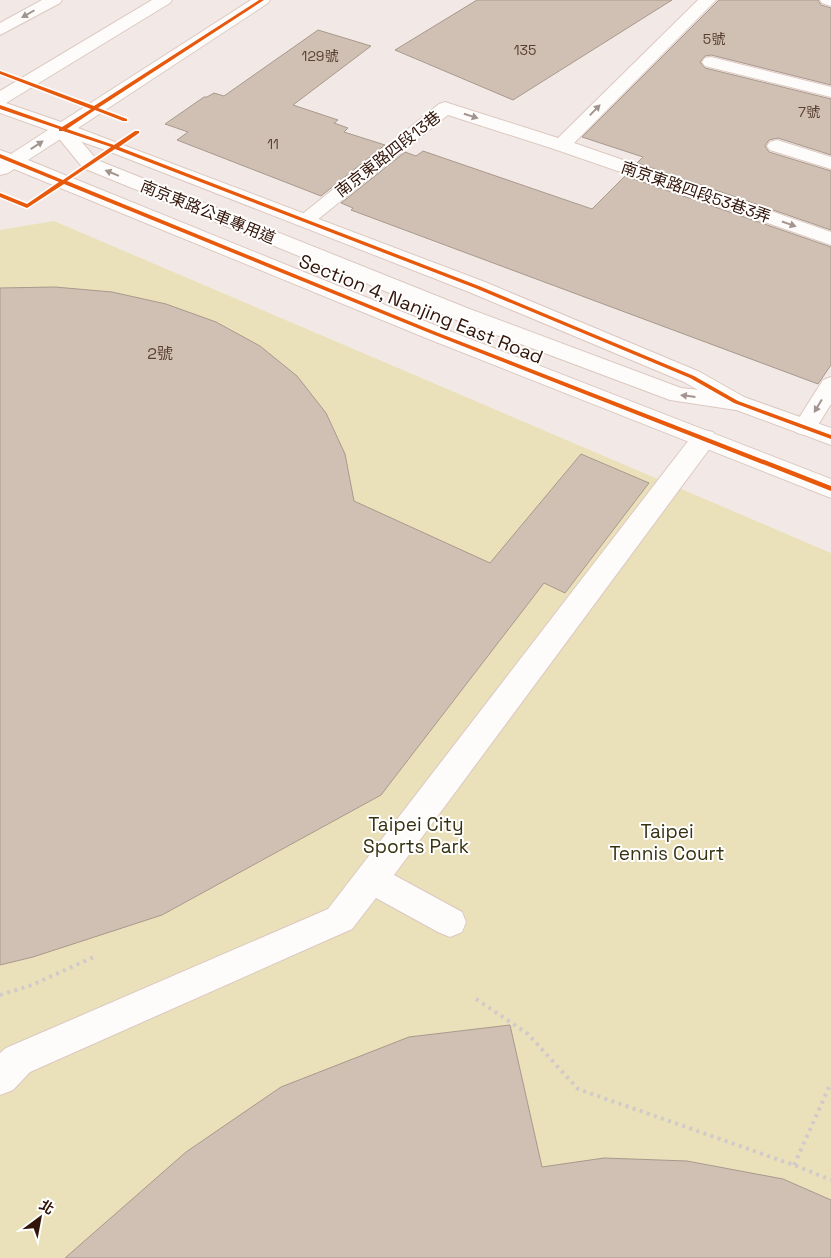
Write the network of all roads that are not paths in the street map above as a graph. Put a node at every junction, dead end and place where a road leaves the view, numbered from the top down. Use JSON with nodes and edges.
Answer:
{"nodes":[{"id":1,"x":54,"y":0,"type":"edge"},
{"id":2,"x":164,"y":0,"type":"edge"},
{"id":3,"x":262,"y":0,"type":"edge"},
{"id":4,"x":708,"y":0,"type":"edge"},
{"id":5,"x":0,"y":30,"type":"edge"},
{"id":6,"x":711,"y":62,"type":"dead end"},
{"id":7,"x":831,"y":92,"type":"edge"},
{"id":8,"x":0,"y":99,"type":"edge"},
{"id":9,"x":0,"y":107,"type":"edge"},
{"id":10,"x":61,"y":130,"type":"junction"},
{"id":11,"x":561,"y":145,"type":"junction"},
{"id":12,"x":778,"y":146,"type":"dead end"},
{"id":13,"x":4,"y":162,"type":"edge"},
{"id":14,"x":831,"y":163,"type":"edge"},
{"id":15,"x":305,"y":220,"type":"junction"},
{"id":16,"x":831,"y":239,"type":"edge"},
{"id":17,"x":831,"y":385,"type":"edge"},
{"id":18,"x":736,"y":402,"type":"junction"},
{"id":19,"x":805,"y":427,"type":"junction"},
{"id":20,"x":704,"y":438,"type":"junction"},
{"id":21,"x":831,"y":438,"type":"edge"},
{"id":22,"x":831,"y":489,"type":"edge"},
{"id":23,"x":372,"y":879,"type":"junction"},
{"id":24,"x":450,"y":922,"type":"dead end"},
{"id":25,"x":0,"y":1078,"type":"edge"}],
"edges":[{"from":1,"to":5,"type":"main road","one_way":true},
{"from":2,"to":8,"type":"main road"},
{"from":3,"to":10,"type":"main road"},
{"from":11,"to":4,"type":"main road","one_way":true},
{"from":6,"to":7,"type":"main road"},
{"from":9,"to":10,"type":"main road","name":"Section 4, Nanjing East Road"},
{"from":13,"to":10,"type":"main road","one_way":true},
{"from":10,"to":15,"type":"main road","name":"Section 4, Nanjing East Road"},
{"from":18,"to":10,"type":"main road","name":"南京東路公車專用道","one_way":true},
{"from":15,"to":11,"type":"main road","name":"南京東路四段13巷","one_way":true},
{"from":11,"to":16,"type":"main road","name":"南京東路四段53巷3弄","one_way":true},
{"from":12,"to":14,"type":"main road"},
{"from":13,"to":20,"type":"main road","name":"Section 4, Nanjing East Road"},
{"from":15,"to":18,"type":"main road","name":"Section 4, Nanjing East Road"},
{"from":17,"to":19,"type":"main road","one_way":true},
{"from":18,"to":19,"type":"main road","name":"Section 4, Nanjing East Road"},
{"from":19,"to":21,"type":"main road","name":"Section 4, Nanjing East Road"},
{"from":20,"to":22,"type":"main road","name":"Section 4, Nanjing East Road"},
{"from":20,"to":23,"type":"main road"},
{"from":23,"to":24,"type":"main road"},
{"from":23,"to":25,"type":"main road"}]}
